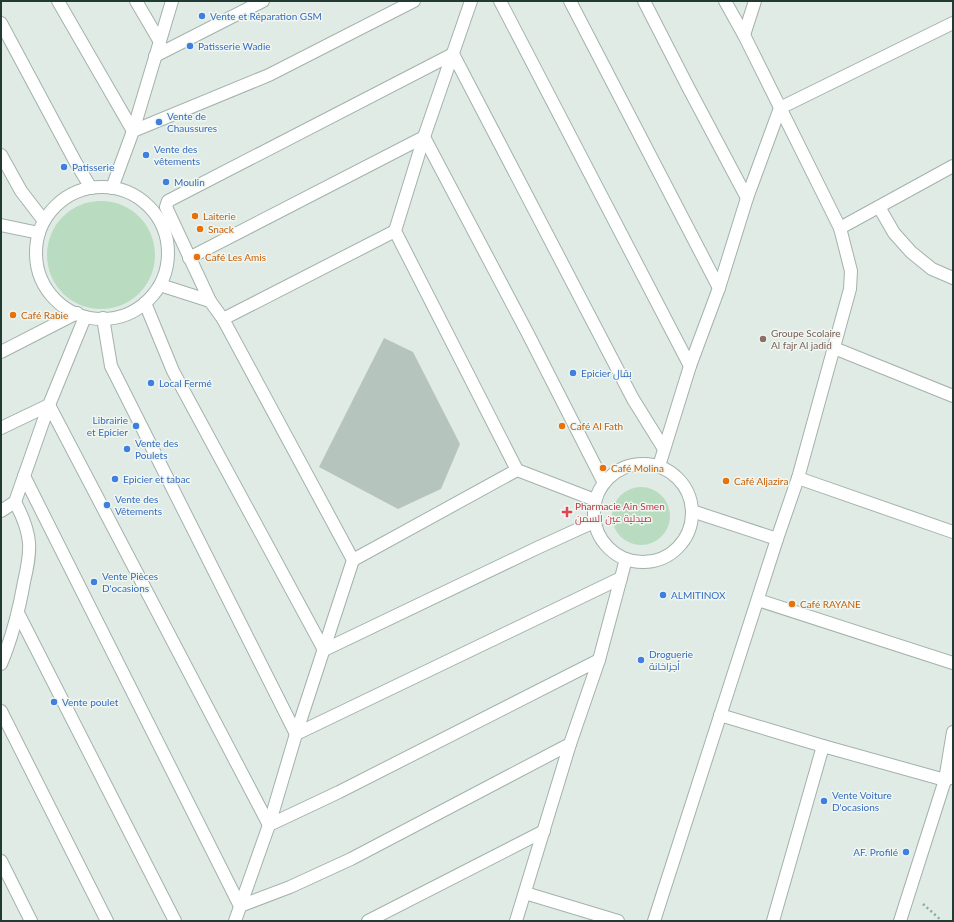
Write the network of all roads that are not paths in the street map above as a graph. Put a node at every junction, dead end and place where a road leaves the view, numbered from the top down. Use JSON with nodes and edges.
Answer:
{"nodes":[{"id":1,"x":58,"y":1,"type":"edge"},
{"id":2,"x":136,"y":1,"type":"edge"},
{"id":3,"x":172,"y":1,"type":"edge"},
{"id":4,"x":263,"y":1,"type":"edge"},
{"id":5,"x":414,"y":1,"type":"edge"},
{"id":6,"x":470,"y":1,"type":"edge"},
{"id":7,"x":500,"y":1,"type":"edge"},
{"id":8,"x":570,"y":1,"type":"edge"},
{"id":9,"x":644,"y":1,"type":"edge"},
{"id":10,"x":725,"y":1,"type":"edge"},
{"id":11,"x":755,"y":1,"type":"edge"},
{"id":12,"x":1,"y":23,"type":"edge"},
{"id":13,"x":953,"y":23,"type":"edge"},
{"id":14,"x":744,"y":35,"type":"junction"},
{"id":15,"x":160,"y":42,"type":"junction"},
{"id":16,"x":453,"y":54,"type":"junction"},
{"id":17,"x":155,"y":56,"type":"junction"},
{"id":18,"x":780,"y":108,"type":"junction"},
{"id":19,"x":133,"y":131,"type":"junction"},
{"id":20,"x":424,"y":137,"type":"junction"},
{"id":21,"x":1,"y":155,"type":"edge"},
{"id":22,"x":953,"y":166,"type":"edge"},
{"id":23,"x":91,"y":188,"type":"junction"},
{"id":24,"x":112,"y":188,"type":"junction"},
{"id":25,"x":747,"y":198,"type":"junction"},
{"id":26,"x":878,"y":207,"type":"junction"},
{"id":27,"x":44,"y":221,"type":"junction"},
{"id":28,"x":1,"y":225,"type":"edge"},
{"id":29,"x":840,"y":228,"type":"junction"},
{"id":30,"x":395,"y":230,"type":"junction"},
{"id":31,"x":39,"y":233,"type":"junction"},
{"id":32,"x":189,"y":258,"type":"junction"},
{"id":33,"x":953,"y":278,"type":"edge"},
{"id":34,"x":160,"y":285,"type":"junction"},
{"id":35,"x":719,"y":288,"type":"junction"},
{"id":36,"x":210,"y":301,"type":"junction"},
{"id":37,"x":145,"y":303,"type":"junction"},
{"id":38,"x":81,"y":315,"type":"junction"},
{"id":39,"x":103,"y":318,"type":"junction"},
{"id":40,"x":222,"y":319,"type":"junction"},
{"id":41,"x":834,"y":348,"type":"junction"},
{"id":42,"x":1,"y":352,"type":"edge"},
{"id":43,"x":690,"y":366,"type":"junction"},
{"id":44,"x":953,"y":396,"type":"edge"},
{"id":45,"x":49,"y":405,"type":"junction"},
{"id":46,"x":1,"y":428,"type":"edge"},
{"id":47,"x":664,"y":449,"type":"junction"},
{"id":48,"x":659,"y":466,"type":"junction"},
{"id":49,"x":517,"y":470,"type":"junction"},
{"id":50,"x":24,"y":476,"type":"junction"},
{"id":51,"x":798,"y":478,"type":"junction"},
{"id":52,"x":604,"y":483,"type":"junction"},
{"id":53,"x":595,"y":500,"type":"junction"},
{"id":54,"x":15,"y":502,"type":"junction"},
{"id":55,"x":1,"y":511,"type":"edge"},
{"id":56,"x":692,"y":511,"type":"junction"},
{"id":57,"x":594,"y":522,"type":"junction"},
{"id":58,"x":953,"y":532,"type":"edge"},
{"id":59,"x":777,"y":538,"type":"junction"},
{"id":60,"x":626,"y":559,"type":"junction"},
{"id":61,"x":353,"y":560,"type":"junction"},
{"id":62,"x":621,"y":578,"type":"junction"},
{"id":63,"x":758,"y":600,"type":"junction"},
{"id":64,"x":18,"y":613,"type":"junction"},
{"id":65,"x":324,"y":650,"type":"junction"},
{"id":66,"x":599,"y":660,"type":"junction"},
{"id":67,"x":953,"y":663,"type":"edge"},
{"id":68,"x":1,"y":664,"type":"edge"},
{"id":69,"x":1,"y":711,"type":"edge"},
{"id":70,"x":720,"y":715,"type":"junction"},
{"id":71,"x":953,"y":732,"type":"edge"},
{"id":72,"x":296,"y":734,"type":"junction"},
{"id":73,"x":570,"y":744,"type":"junction"},
{"id":74,"x":823,"y":746,"type":"junction"},
{"id":75,"x":949,"y":779,"type":"edge"},
{"id":76,"x":269,"y":825,"type":"junction"},
{"id":77,"x":544,"y":831,"type":"junction"},
{"id":78,"x":1,"y":861,"type":"edge"},
{"id":79,"x":524,"y":893,"type":"junction"},
{"id":80,"x":240,"y":906,"type":"junction"},
{"id":81,"x":515,"y":920,"type":"edge"},
{"id":82,"x":31,"y":921,"type":"edge"},
{"id":83,"x":106,"y":921,"type":"edge"},
{"id":84,"x":175,"y":921,"type":"edge"},
{"id":85,"x":235,"y":921,"type":"edge"},
{"id":86,"x":368,"y":921,"type":"edge"},
{"id":87,"x":618,"y":921,"type":"edge"},
{"id":88,"x":654,"y":921,"type":"edge"},
{"id":89,"x":773,"y":921,"type":"edge"},
{"id":90,"x":900,"y":921,"type":"edge"}],
"edges":[{"from":1,"to":19,"type":"street"},
{"from":2,"to":15,"type":"street"},
{"from":3,"to":15,"type":"street"},
{"from":4,"to":17,"type":"street"},
{"from":5,"to":19,"type":"street"},
{"from":6,"to":16,"type":"street"},
{"from":7,"to":43,"type":"street"},
{"from":8,"to":35,"type":"street"},
{"from":9,"to":25,"type":"street"},
{"from":10,"to":14,"type":"street"},
{"from":11,"to":14,"type":"street"},
{"from":12,"to":23,"type":"street"},
{"from":13,"to":18,"type":"street"},
{"from":14,"to":18,"type":"street"},
{"from":15,"to":17,"type":"street"},
{"from":16,"to":20,"type":"street"},
{"from":16,"to":32,"type":"street"},
{"from":16,"to":47,"type":"street"},
{"from":17,"to":19,"type":"street"},
{"from":18,"to":25,"type":"street"},
{"from":18,"to":29,"type":"street"},
{"from":19,"to":24,"type":"street"},
{"from":20,"to":30,"type":"street"},
{"from":20,"to":32,"type":"street"},
{"from":20,"to":52,"type":"street"},
{"from":21,"to":27,"type":"street"},
{"from":22,"to":26,"type":"street"},
{"from":23,"to":24,"type":"street"},
{"from":23,"to":27,"type":"street"},
{"from":24,"to":34,"type":"street"},
{"from":25,"to":35,"type":"street"},
{"from":26,"to":29,"type":"street"},
{"from":26,"to":33,"type":"street"},
{"from":27,"to":31,"type":"street"},
{"from":28,"to":31,"type":"street"},
{"from":29,"to":41,"type":"street"},
{"from":30,"to":40,"type":"street"},
{"from":30,"to":49,"type":"street"},
{"from":31,"to":38,"type":"street"},
{"from":32,"to":36,"type":"street"},
{"from":34,"to":36,"type":"street"},
{"from":34,"to":37,"type":"street"},
{"from":35,"to":43,"type":"street"},
{"from":36,"to":40,"type":"street"},
{"from":37,"to":39,"type":"street"},
{"from":37,"to":65,"type":"street"},
{"from":38,"to":39,"type":"street"},
{"from":38,"to":42,"type":"street"},
{"from":38,"to":45,"type":"street"},
{"from":39,"to":72,"type":"street"},
{"from":40,"to":61,"type":"street"},
{"from":41,"to":44,"type":"street"},
{"from":41,"to":51,"type":"street"},
{"from":43,"to":47,"type":"street"},
{"from":45,"to":46,"type":"street"},
{"from":45,"to":50,"type":"street"},
{"from":45,"to":76,"type":"street"},
{"from":47,"to":48,"type":"street"},
{"from":48,"to":52,"type":"street"},
{"from":48,"to":56,"type":"street"},
{"from":49,"to":53,"type":"street"},
{"from":49,"to":61,"type":"street"},
{"from":50,"to":54,"type":"street"},
{"from":50,"to":80,"type":"street"},
{"from":51,"to":58,"type":"street"},
{"from":51,"to":59,"type":"street"},
{"from":52,"to":53,"type":"street"},
{"from":53,"to":57,"type":"street"},
{"from":54,"to":55,"type":"street"},
{"from":54,"to":64,"type":"street"},
{"from":56,"to":59,"type":"street"},
{"from":56,"to":60,"type":"street"},
{"from":57,"to":60,"type":"street"},
{"from":57,"to":65,"type":"street"},
{"from":59,"to":63,"type":"street"},
{"from":60,"to":62,"type":"street"},
{"from":61,"to":65,"type":"street"},
{"from":62,"to":66,"type":"street"},
{"from":62,"to":72,"type":"street"},
{"from":63,"to":67,"type":"street"},
{"from":63,"to":70,"type":"street"},
{"from":64,"to":68,"type":"street"},
{"from":64,"to":84,"type":"street"},
{"from":65,"to":72,"type":"street"},
{"from":66,"to":73,"type":"street"},
{"from":66,"to":76,"type":"street"},
{"from":69,"to":83,"type":"street"},
{"from":70,"to":74,"type":"street"},
{"from":70,"to":88,"type":"street"},
{"from":71,"to":75,"type":"street"},
{"from":72,"to":76,"type":"street"},
{"from":73,"to":77,"type":"street"},
{"from":73,"to":80,"type":"street"},
{"from":74,"to":75,"type":"street"},
{"from":74,"to":89,"type":"street"},
{"from":75,"to":90,"type":"street"},
{"from":76,"to":80,"type":"street"},
{"from":77,"to":79,"type":"street"},
{"from":77,"to":86,"type":"street"},
{"from":78,"to":82,"type":"street"},
{"from":79,"to":81,"type":"street"},
{"from":79,"to":87,"type":"street"},
{"from":80,"to":85,"type":"street"}]}
